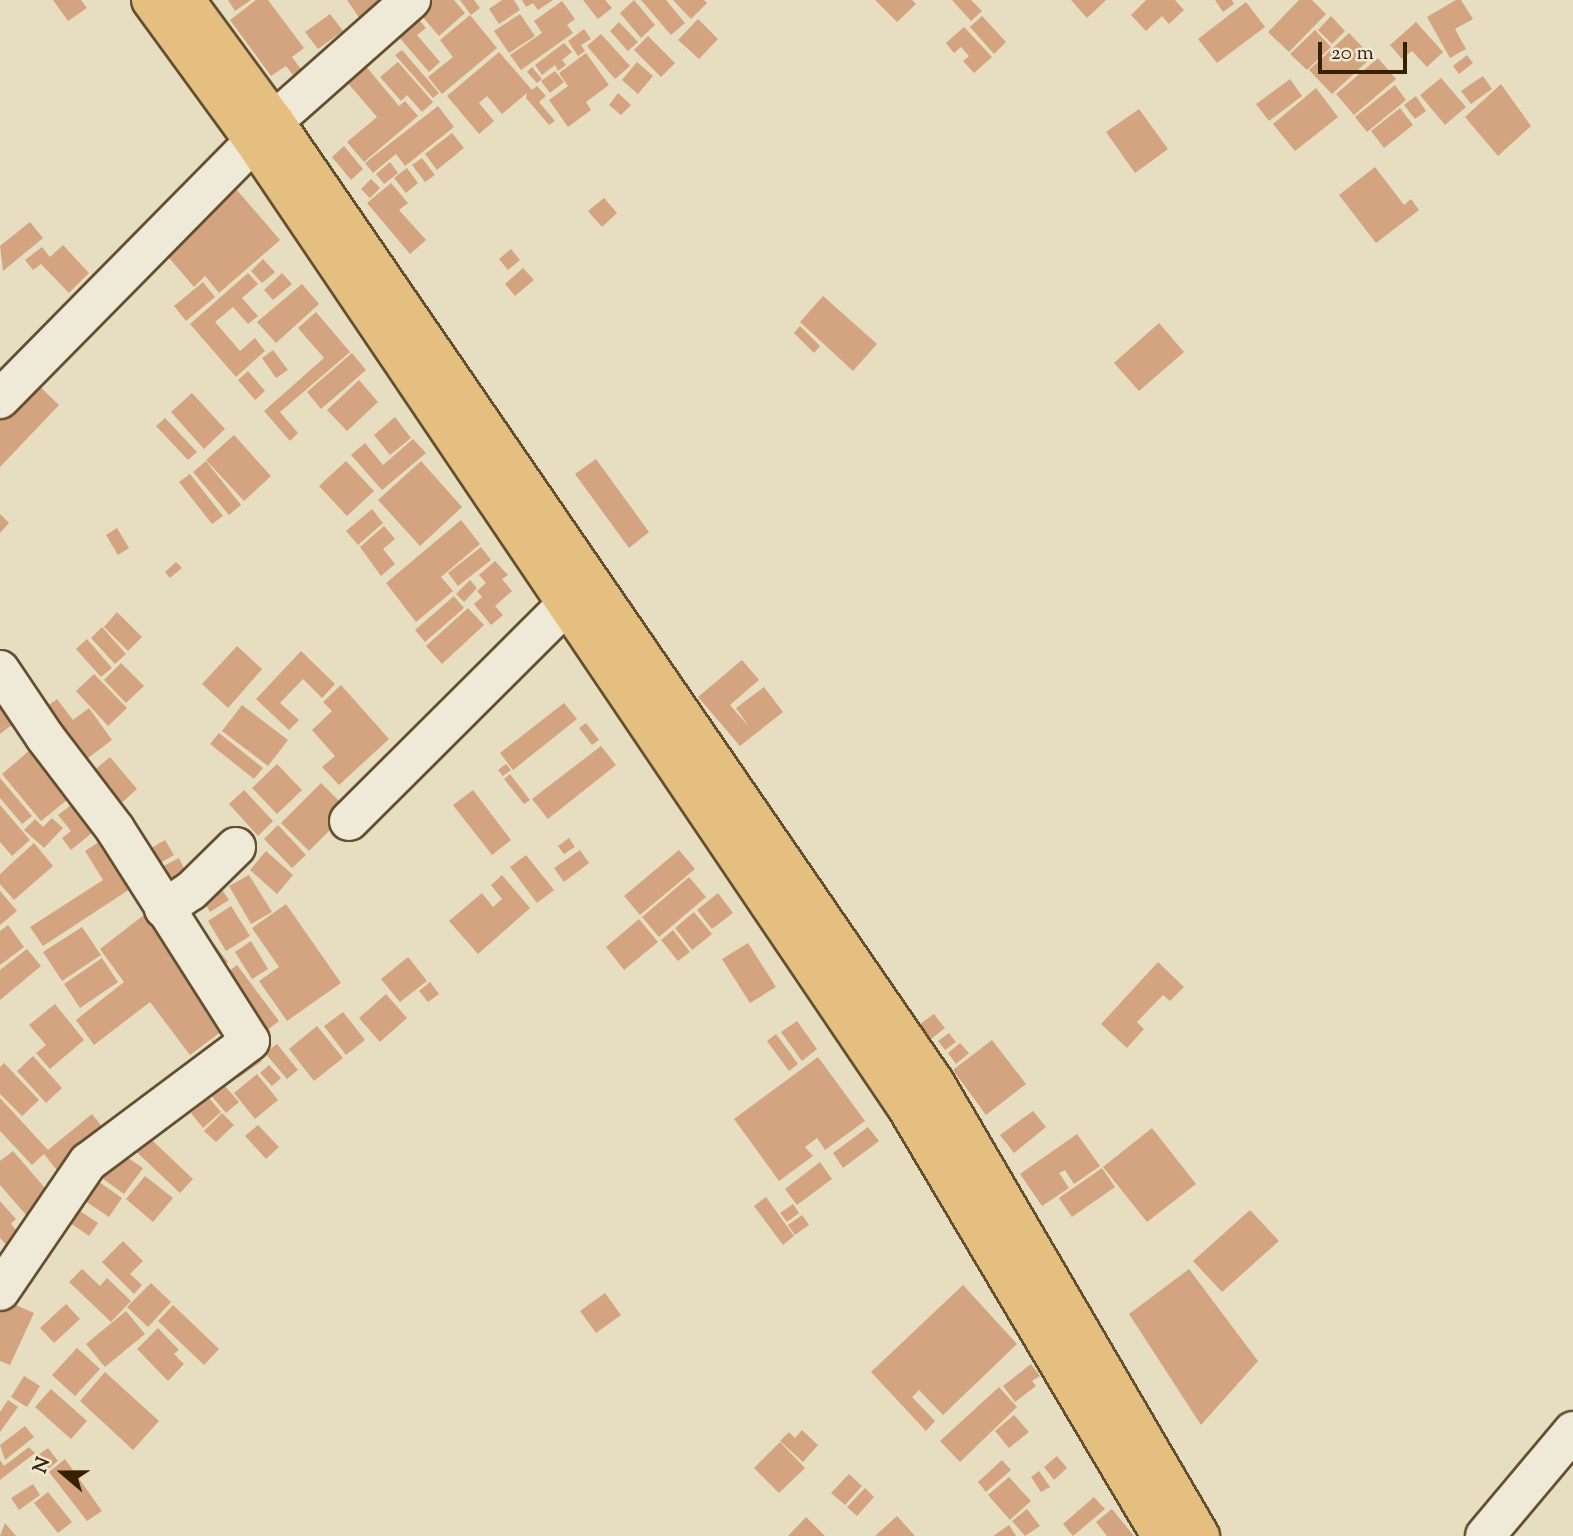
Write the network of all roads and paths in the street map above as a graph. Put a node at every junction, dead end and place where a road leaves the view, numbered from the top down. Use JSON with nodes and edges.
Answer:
{"nodes":[{"id":1,"x":150,"y":0,"type":"edge"},
{"id":2,"x":185,"y":0,"type":"edge"},
{"id":3,"x":411,"y":0,"type":"edge"},
{"id":4,"x":264,"y":131,"type":"junction"},
{"id":5,"x":0,"y":399,"type":"edge"},
{"id":6,"x":568,"y":603,"type":"junction"},
{"id":7,"x":0,"y":670,"type":"edge"},
{"id":8,"x":349,"y":821,"type":"dead end"},
{"id":9,"x":236,"y":847,"type":"dead end"},
{"id":10,"x":164,"y":909,"type":"junction"},
{"id":11,"x":0,"y":1291,"type":"edge"},
{"id":12,"x":1573,"y":1431,"type":"edge"},
{"id":13,"x":1161,"y":1536,"type":"edge"},
{"id":14,"x":1200,"y":1536,"type":"edge"},
{"id":15,"x":1485,"y":1536,"type":"edge"}],
"edges":[{"from":1,"to":4,"type":"main road"},
{"from":2,"to":4,"type":"main road"},
{"from":3,"to":4,"type":"street"},
{"from":4,"to":5,"type":"street"},
{"from":4,"to":6,"type":"main road"},
{"from":4,"to":14,"type":"main road"},
{"from":6,"to":8,"type":"street"},
{"from":6,"to":13,"type":"main road"},
{"from":7,"to":10,"type":"street"},
{"from":9,"to":10,"type":"street"},
{"from":10,"to":11,"type":"street"},
{"from":12,"to":15,"type":"street"}]}
